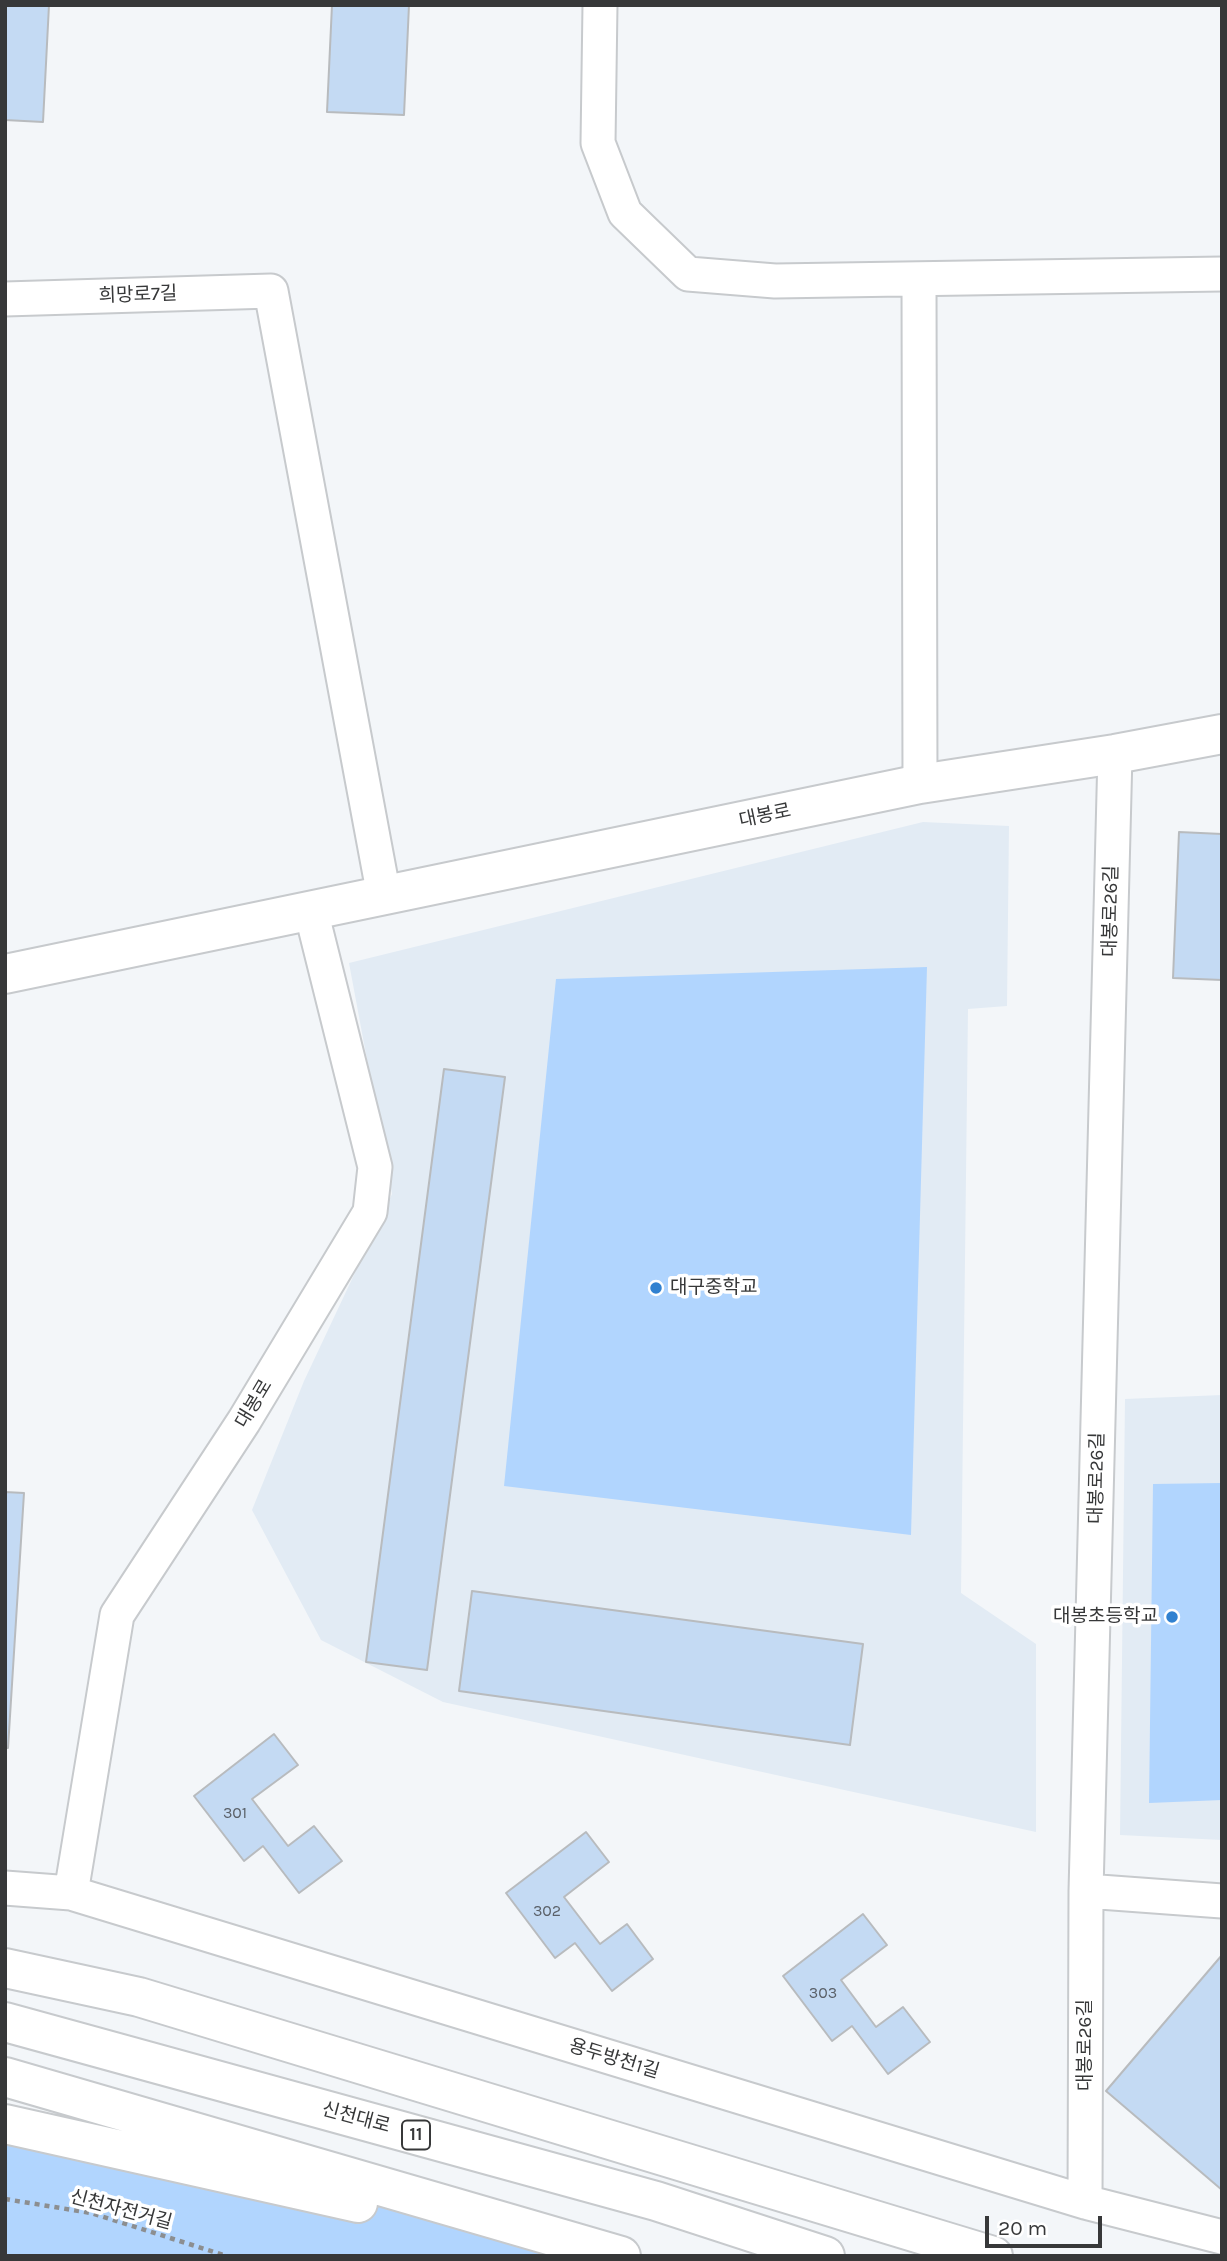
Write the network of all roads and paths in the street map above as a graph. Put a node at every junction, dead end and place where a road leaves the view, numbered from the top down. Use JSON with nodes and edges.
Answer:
{"nodes":[{"id":1,"x":600,"y":5,"type":"edge"},
{"id":2,"x":1222,"y":274,"type":"edge"},
{"id":3,"x":919,"y":279,"type":"junction"},
{"id":4,"x":5,"y":299,"type":"edge"},
{"id":5,"x":1222,"y":734,"type":"edge"},
{"id":6,"x":1115,"y":754,"type":"junction"},
{"id":7,"x":920,"y":784,"type":"junction"},
{"id":8,"x":384,"y":896,"type":"junction"},
{"id":9,"x":311,"y":911,"type":"junction"},
{"id":10,"x":5,"y":974,"type":"edge"},
{"id":11,"x":5,"y":1888,"type":"edge"},
{"id":12,"x":1086,"y":1891,"type":"junction"},
{"id":13,"x":71,"y":1893,"type":"junction"},
{"id":14,"x":1222,"y":1901,"type":"edge"},
{"id":15,"x":5,"y":1968,"type":"edge"},
{"id":16,"x":5,"y":2022,"type":"edge"},
{"id":17,"x":5,"y":2077,"type":"edge"},
{"id":18,"x":5,"y":2124,"type":"edge"},
{"id":19,"x":5,"y":2199,"type":"edge"},
{"id":20,"x":1085,"y":2202,"type":"junction"},
{"id":21,"x":463,"y":2209,"type":"junction"},
{"id":22,"x":1222,"y":2237,"type":"edge"},
{"id":23,"x":227,"y":2256,"type":"edge"},
{"id":24,"x":621,"y":2256,"type":"edge"},
{"id":25,"x":825,"y":2256,"type":"edge"},
{"id":26,"x":993,"y":2256,"type":"edge"}],
"edges":[{"from":1,"to":3,"type":"street"},
{"from":2,"to":3,"type":"street"},
{"from":3,"to":7,"type":"street"},
{"from":4,"to":8,"type":"street","name":"희망로7길"},
{"from":5,"to":6,"type":"main road","name":"대봉로"},
{"from":6,"to":7,"type":"main road","name":"대봉로"},
{"from":6,"to":12,"type":"street","name":"대봉로26길"},
{"from":7,"to":8,"type":"main road","name":"대봉로"},
{"from":8,"to":9,"type":"main road","name":"대봉로"},
{"from":9,"to":10,"type":"main road","name":"대봉로"},
{"from":9,"to":13,"type":"street","name":"대봉로"},
{"from":11,"to":13,"type":"street","name":"용두방천1길"},
{"from":12,"to":14,"type":"street"},
{"from":12,"to":20,"type":"street","name":"대봉로26길"},
{"from":13,"to":20,"type":"street","name":"용두방천1길"},
{"from":15,"to":26,"type":"main road"},
{"from":16,"to":25,"type":"main road","name":"신천대로","number":"11"},
{"from":17,"to":21,"type":"main road"},
{"from":18,"to":21,"type":"main road"},
{"from":19,"to":23,"type":"path","name":"신천자전거길"},
{"from":20,"to":22,"type":"street","name":"용두방천1길"},
{"from":21,"to":24,"type":"main road"}]}
